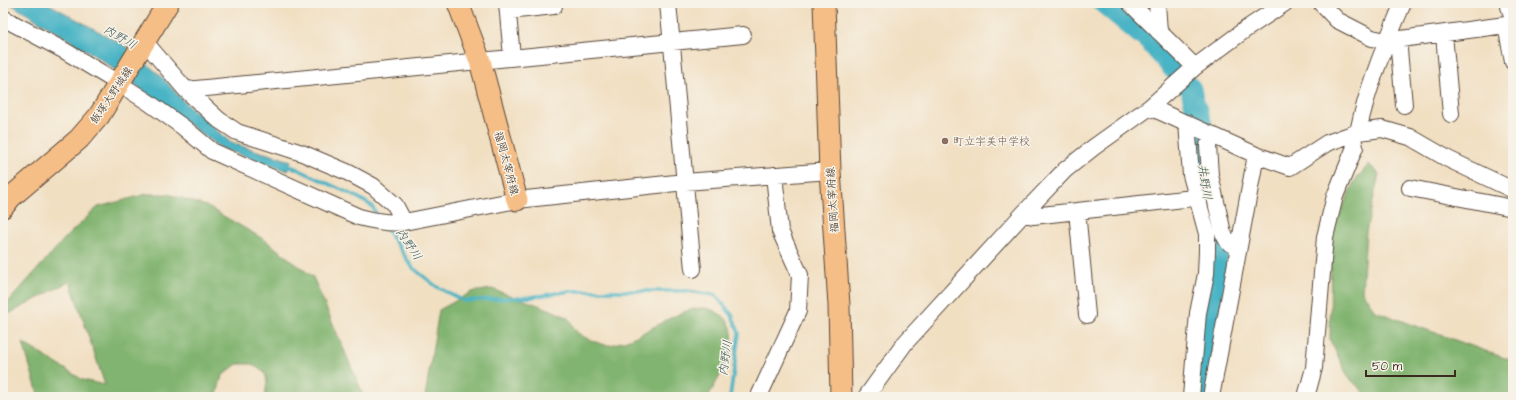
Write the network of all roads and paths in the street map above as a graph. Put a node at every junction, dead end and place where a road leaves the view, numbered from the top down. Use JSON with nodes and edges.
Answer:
{"nodes":[{"id":1,"x":168,"y":3,"type":"edge"},
{"id":2,"x":458,"y":3,"type":"edge"},
{"id":3,"x":470,"y":3,"type":"edge"},
{"id":4,"x":554,"y":3,"type":"edge"},
{"id":5,"x":668,"y":3,"type":"edge"},
{"id":6,"x":824,"y":3,"type":"edge"},
{"id":7,"x":1130,"y":3,"type":"edge"},
{"id":8,"x":1157,"y":3,"type":"edge"},
{"id":9,"x":1285,"y":3,"type":"edge"},
{"id":10,"x":1321,"y":3,"type":"edge"},
{"id":11,"x":1403,"y":3,"type":"edge"},
{"id":12,"x":1508,"y":3,"type":"edge"},
{"id":13,"x":507,"y":7,"type":"edge"},
{"id":14,"x":3,"y":18,"type":"edge"},
{"id":15,"x":1511,"y":23,"type":"edge"},
{"id":16,"x":1159,"y":32,"type":"junction"},
{"id":17,"x":1444,"y":34,"type":"junction"},
{"id":18,"x":743,"y":35,"type":"dead end"},
{"id":19,"x":1392,"y":40,"type":"junction"},
{"id":20,"x":673,"y":42,"type":"junction"},
{"id":21,"x":144,"y":43,"type":"junction"},
{"id":22,"x":512,"y":56,"type":"junction"},
{"id":23,"x":485,"y":60,"type":"junction"},
{"id":24,"x":1513,"y":62,"type":"edge"},
{"id":25,"x":1195,"y":66,"type":"junction"},
{"id":26,"x":123,"y":78,"type":"junction"},
{"id":27,"x":186,"y":90,"type":"junction"},
{"id":28,"x":1150,"y":106,"type":"junction"},
{"id":29,"x":1404,"y":106,"type":"dead end"},
{"id":30,"x":1451,"y":114,"type":"dead end"},
{"id":31,"x":1187,"y":123,"type":"junction"},
{"id":32,"x":1211,"y":134,"type":"junction"},
{"id":33,"x":1355,"y":134,"type":"junction"},
{"id":34,"x":1256,"y":155,"type":"junction"},
{"id":35,"x":830,"y":170,"type":"junction"},
{"id":36,"x":774,"y":175,"type":"junction"},
{"id":37,"x":685,"y":182,"type":"junction"},
{"id":38,"x":1410,"y":188,"type":"dead end"},
{"id":39,"x":1513,"y":190,"type":"edge"},
{"id":40,"x":1193,"y":198,"type":"dead end"},
{"id":41,"x":517,"y":200,"type":"junction"},
{"id":42,"x":3,"y":208,"type":"edge"},
{"id":43,"x":1513,"y":208,"type":"edge"},
{"id":44,"x":1077,"y":211,"type":"junction"},
{"id":45,"x":1024,"y":213,"type":"junction"},
{"id":46,"x":399,"y":223,"type":"junction"},
{"id":47,"x":1238,"y":247,"type":"junction"},
{"id":48,"x":693,"y":269,"type":"dead end"},
{"id":49,"x":1088,"y":315,"type":"dead end"},
{"id":50,"x":873,"y":393,"type":"edge"},
{"id":51,"x":759,"y":397,"type":"edge"},
{"id":52,"x":841,"y":397,"type":"edge"},
{"id":53,"x":1191,"y":397,"type":"edge"},
{"id":54,"x":1211,"y":397,"type":"edge"},
{"id":55,"x":1306,"y":397,"type":"edge"}],
"edges":[{"from":1,"to":21,"type":"main road","name":"飯塚大野城線"},
{"from":2,"to":23,"type":"main road","name":"福岡太宰府線"},
{"from":3,"to":23,"type":"main road","name":"福岡太宰府線"},
{"from":4,"to":13,"type":"street"},
{"from":5,"to":20,"type":"street"},
{"from":6,"to":35,"type":"main road","name":"福岡太宰府線"},
{"from":7,"to":16,"type":"street"},
{"from":8,"to":16,"type":"street"},
{"from":9,"to":25,"type":"street"},
{"from":10,"to":19,"type":"street"},
{"from":11,"to":19,"type":"street"},
{"from":12,"to":15,"type":"street"},
{"from":13,"to":22,"type":"street"},
{"from":14,"to":26,"type":"street"},
{"from":15,"to":17,"type":"street"},
{"from":15,"to":24,"type":"street"},
{"from":16,"to":25,"type":"street"},
{"from":17,"to":19,"type":"street"},
{"from":17,"to":30,"type":"street"},
{"from":18,"to":20,"type":"street"},
{"from":19,"to":29,"type":"street"},
{"from":19,"to":33,"type":"street"},
{"from":20,"to":22,"type":"street"},
{"from":20,"to":37,"type":"street"},
{"from":21,"to":26,"type":"main road","name":"飯塚大野城線"},
{"from":21,"to":27,"type":"street"},
{"from":22,"to":23,"type":"street"},
{"from":23,"to":27,"type":"street"},
{"from":23,"to":41,"type":"main road","name":"福岡太宰府線"},
{"from":25,"to":28,"type":"street"},
{"from":26,"to":42,"type":"main road","name":"飯塚大野城線"},
{"from":26,"to":46,"type":"street"},
{"from":27,"to":46,"type":"street"},
{"from":28,"to":31,"type":"street"},
{"from":28,"to":45,"type":"street"},
{"from":31,"to":32,"type":"street"},
{"from":31,"to":53,"type":"street"},
{"from":32,"to":34,"type":"street"},
{"from":32,"to":47,"type":"street"},
{"from":33,"to":34,"type":"street"},
{"from":33,"to":39,"type":"street"},
{"from":33,"to":55,"type":"street"},
{"from":34,"to":47,"type":"street"},
{"from":35,"to":36,"type":"street"},
{"from":35,"to":52,"type":"main road","name":"福岡太宰府線"},
{"from":36,"to":37,"type":"street"},
{"from":36,"to":51,"type":"street"},
{"from":37,"to":41,"type":"street"},
{"from":37,"to":48,"type":"street"},
{"from":38,"to":43,"type":"street"},
{"from":40,"to":44,"type":"street"},
{"from":41,"to":46,"type":"street"},
{"from":44,"to":45,"type":"street"},
{"from":44,"to":49,"type":"street"},
{"from":45,"to":50,"type":"street"},
{"from":47,"to":54,"type":"street"}]}
